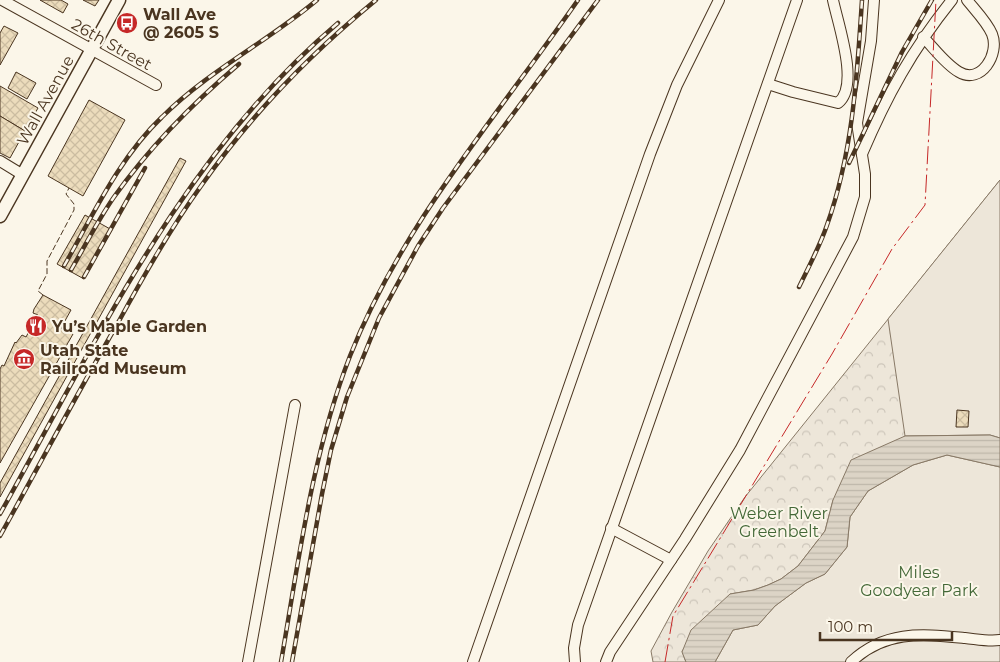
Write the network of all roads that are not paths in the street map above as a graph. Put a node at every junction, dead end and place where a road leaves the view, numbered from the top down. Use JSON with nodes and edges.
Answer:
{"nodes":[{"id":1,"x":119,"y":0,"type":"edge"},
{"id":2,"x":719,"y":0,"type":"edge"},
{"id":3,"x":797,"y":0,"type":"edge"},
{"id":4,"x":833,"y":0,"type":"edge"},
{"id":5,"x":874,"y":0,"type":"edge"},
{"id":6,"x":952,"y":0,"type":"edge"},
{"id":7,"x":967,"y":0,"type":"edge"},
{"id":8,"x":2,"y":3,"type":"edge"},
{"id":9,"x":923,"y":37,"type":"junction"},
{"id":10,"x":91,"y":50,"type":"junction"},
{"id":11,"x":849,"y":83,"type":"junction"},
{"id":12,"x":768,"y":84,"type":"junction"},
{"id":13,"x":156,"y":85,"type":"dead end"},
{"id":14,"x":862,"y":88,"type":"junction"},
{"id":15,"x":862,"y":155,"type":"junction"},
{"id":16,"x":0,"y":161,"type":"edge"},
{"id":17,"x":23,"y":175,"type":"junction"},
{"id":18,"x":0,"y":216,"type":"edge"},
{"id":19,"x":295,"y":405,"type":"dead end"},
{"id":20,"x":612,"y":528,"type":"junction"},
{"id":21,"x":671,"y":560,"type":"junction"},
{"id":22,"x":1000,"y":640,"type":"edge"},
{"id":23,"x":248,"y":662,"type":"edge"},
{"id":24,"x":473,"y":662,"type":"edge"},
{"id":25,"x":575,"y":662,"type":"edge"},
{"id":26,"x":606,"y":662,"type":"edge"},
{"id":27,"x":850,"y":662,"type":"edge"}],
"edges":[{"from":1,"to":10,"type":"main road","name":"Wall Avenue"},
{"from":2,"to":24,"type":"street"},
{"from":3,"to":12,"type":"street"},
{"from":4,"to":11,"type":"street"},
{"from":5,"to":14,"type":"street"},
{"from":6,"to":9,"type":"street"},
{"from":7,"to":9,"type":"street"},
{"from":8,"to":10,"type":"street","name":"26th Street"},
{"from":9,"to":15,"type":"street"},
{"from":10,"to":13,"type":"street","name":"26th Street"},
{"from":10,"to":17,"type":"main road","name":"Wall Avenue"},
{"from":11,"to":12,"type":"street"},
{"from":11,"to":14,"type":"street"},
{"from":12,"to":20,"type":"street"},
{"from":14,"to":15,"type":"street"},
{"from":15,"to":21,"type":"street"},
{"from":16,"to":17,"type":"street"},
{"from":17,"to":18,"type":"main road","name":"Wall Avenue"},
{"from":19,"to":23,"type":"street"},
{"from":20,"to":21,"type":"street"},
{"from":20,"to":25,"type":"street"},
{"from":21,"to":26,"type":"street"},
{"from":22,"to":27,"type":"street"}]}
